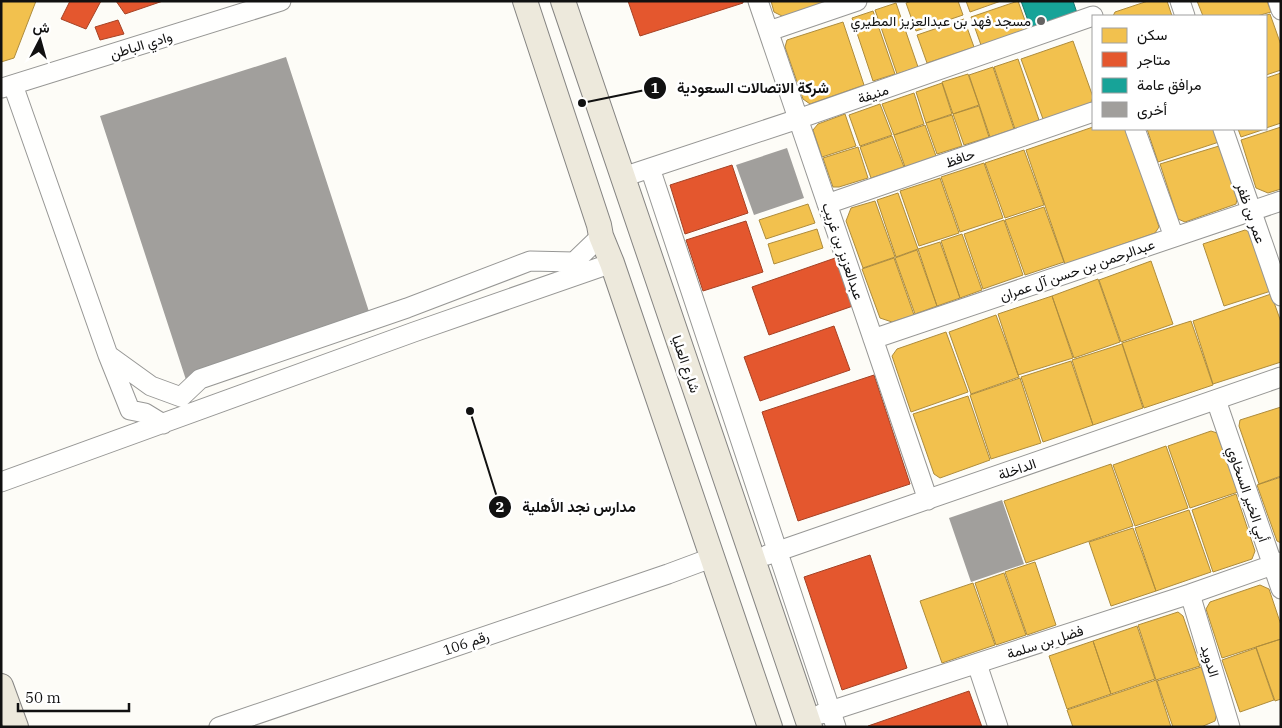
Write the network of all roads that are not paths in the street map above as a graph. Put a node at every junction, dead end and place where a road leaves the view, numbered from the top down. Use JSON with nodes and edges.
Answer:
{"nodes":[{"id":1,"x":281,"y":1,"type":"edge"},
{"id":2,"x":525,"y":1,"type":"edge"},
{"id":3,"x":563,"y":1,"type":"edge"},
{"id":4,"x":758,"y":1,"type":"edge"},
{"id":5,"x":857,"y":1,"type":"edge"},
{"id":6,"x":1180,"y":1,"type":"edge"},
{"id":7,"x":1278,"y":1,"type":"edge"},
{"id":8,"x":1281,"y":10,"type":"edge"},
{"id":9,"x":1096,"y":13,"type":"edge"},
{"id":10,"x":1185,"y":15,"type":"edge"},
{"id":11,"x":769,"y":31,"type":"junction"},
{"id":12,"x":7,"y":86,"type":"edge"},
{"id":13,"x":1092,"y":112,"type":"edge"},
{"id":14,"x":798,"y":120,"type":"junction"},
{"id":15,"x":1135,"y":130,"type":"edge"},
{"id":16,"x":1223,"y":130,"type":"edge"},
{"id":17,"x":650,"y":168,"type":"junction"},
{"id":18,"x":623,"y":178,"type":"junction"},
{"id":19,"x":1281,"y":200,"type":"edge"},
{"id":20,"x":827,"y":204,"type":"junction"},
{"id":21,"x":1250,"y":211,"type":"junction"},
{"id":22,"x":601,"y":236,"type":"junction"},
{"id":23,"x":1174,"y":237,"type":"junction"},
{"id":24,"x":612,"y":263,"type":"junction"},
{"id":25,"x":656,"y":276,"type":"junction"},
{"id":26,"x":1281,"y":296,"type":"edge"},
{"id":27,"x":873,"y":339,"type":"junction"},
{"id":28,"x":108,"y":355,"type":"junction"},
{"id":29,"x":1281,"y":377,"type":"edge"},
{"id":30,"x":1216,"y":400,"type":"junction"},
{"id":31,"x":163,"y":424,"type":"junction"},
{"id":32,"x":1,"y":482,"type":"edge"},
{"id":33,"x":928,"y":500,"type":"junction"},
{"id":34,"x":777,"y":551,"type":"junction"},
{"id":35,"x":711,"y":558,"type":"junction"},
{"id":36,"x":752,"y":559,"type":"junction"},
{"id":37,"x":1277,"y":563,"type":"edge"},
{"id":38,"x":1281,"y":589,"type":"edge"},
{"id":39,"x":1190,"y":594,"type":"junction"},
{"id":40,"x":977,"y":664,"type":"junction"},
{"id":41,"x":1,"y":686,"type":"edge"},
{"id":42,"x":834,"y":719,"type":"edge"},
{"id":43,"x":809,"y":723,"type":"edge"},
{"id":44,"x":16,"y":727,"type":"edge"},
{"id":45,"x":219,"y":727,"type":"edge"},
{"id":46,"x":770,"y":727,"type":"edge"},
{"id":47,"x":998,"y":727,"type":"edge"},
{"id":48,"x":1230,"y":727,"type":"edge"}],
"edges":[{"from":1,"to":12,"type":"street","name":"وادي الباطن"},
{"from":2,"to":22,"type":"main road"},
{"from":3,"to":18,"type":"main road","name":"شارع العليا"},
{"from":4,"to":11,"type":"street","name":"عبدالعزيز بن غريب"},
{"from":5,"to":11,"type":"street"},
{"from":6,"to":10,"type":"street"},
{"from":7,"to":8,"type":"street"},
{"from":9,"to":14,"type":"street","name":"منيفة"},
{"from":11,"to":14,"type":"street","name":"عبدالعزيز بن غريب"},
{"from":12,"to":28,"type":"street"},
{"from":13,"to":20,"type":"street","name":"حافظ"},
{"from":14,"to":17,"type":"street","name":"منيفة"},
{"from":14,"to":20,"type":"street","name":"عبدالعزيز بن غريب"},
{"from":15,"to":23,"type":"street"},
{"from":16,"to":21,"type":"street","name":"عمر بن ظفر"},
{"from":17,"to":18,"type":"street","name":"منيفة"},
{"from":17,"to":34,"type":"street"},
{"from":18,"to":25,"type":"main road","name":"شارع العليا"},
{"from":19,"to":21,"type":"street","name":"عبدالرحمن بن حسن آل عمران"},
{"from":20,"to":27,"type":"street","name":"عبدالعزيز بن غريب"},
{"from":21,"to":23,"type":"street","name":"عبدالرحمن بن حسن آل عمران"},
{"from":21,"to":26,"type":"street","name":"عمر بن ظفر"},
{"from":22,"to":24,"type":"main road"},
{"from":22,"to":28,"type":"street"},
{"from":23,"to":27,"type":"street","name":"عبدالرحمن بن حسن آل عمران"},
{"from":24,"to":25,"type":"main road"},
{"from":24,"to":31,"type":"street"},
{"from":24,"to":35,"type":"main road"},
{"from":25,"to":36,"type":"main road","name":"شارع العليا"},
{"from":27,"to":33,"type":"street","name":"عبدالعزيز بن غريب"},
{"from":28,"to":31,"type":"street"},
{"from":29,"to":30,"type":"street","name":"الداخلة"},
{"from":30,"to":33,"type":"street","name":"الداخلة"},
{"from":30,"to":37,"type":"street","name":"أبي الخير السخاوي"},
{"from":31,"to":32,"type":"street"},
{"from":33,"to":34,"type":"street","name":"الداخلة"},
{"from":34,"to":36,"type":"street","name":"الداخلة"},
{"from":34,"to":42,"type":"street"},
{"from":35,"to":45,"type":"street","name":"رقم 106"},
{"from":35,"to":46,"type":"main road"},
{"from":36,"to":43,"type":"main road","name":"شارع العليا"},
{"from":37,"to":38,"type":"street","name":"أبي الخير السخاوي"},
{"from":37,"to":39,"type":"street","name":"فضل بن سلمة"},
{"from":39,"to":40,"type":"street","name":"فضل بن سلمة"},
{"from":39,"to":48,"type":"street","name":"الدويد"},
{"from":40,"to":42,"type":"street","name":"فضل بن سلمة"},
{"from":40,"to":47,"type":"street"},
{"from":41,"to":44,"type":"main road"},
{"from":42,"to":43,"type":"street","name":"فضل بن سلمة"}]}
